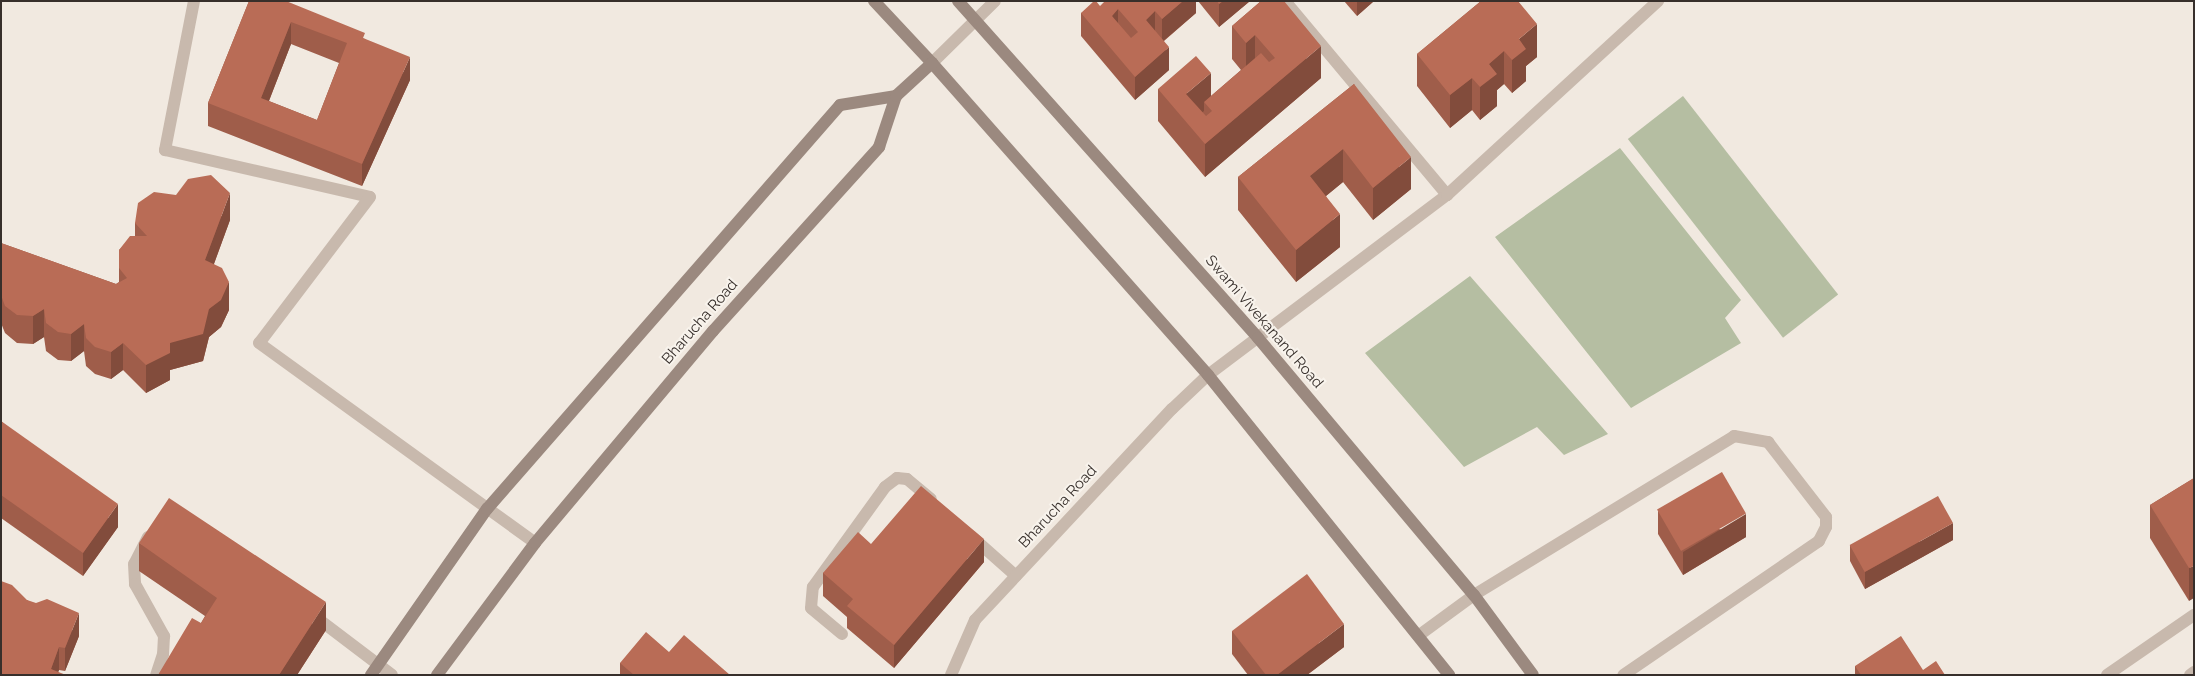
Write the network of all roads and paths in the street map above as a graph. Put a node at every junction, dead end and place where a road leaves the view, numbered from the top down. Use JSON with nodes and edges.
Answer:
{"nodes":[{"id":1,"x":194,"y":1,"type":"edge"},
{"id":2,"x":874,"y":1,"type":"edge"},
{"id":3,"x":958,"y":1,"type":"edge"},
{"id":4,"x":995,"y":1,"type":"edge"},
{"id":5,"x":1285,"y":1,"type":"edge"},
{"id":6,"x":1658,"y":1,"type":"edge"},
{"id":7,"x":976,"y":20,"type":"junction"},
{"id":8,"x":932,"y":63,"type":"junction"},
{"id":9,"x":896,"y":96,"type":"junction"},
{"id":10,"x":1447,"y":195,"type":"junction"},
{"id":11,"x":1258,"y":338,"type":"junction"},
{"id":12,"x":1208,"y":375,"type":"junction"},
{"id":13,"x":487,"y":509,"type":"junction"},
{"id":14,"x":942,"y":509,"type":"edge"},
{"id":15,"x":154,"y":528,"type":"edge"},
{"id":16,"x":963,"y":529,"type":"edge"},
{"id":17,"x":535,"y":544,"type":"junction"},
{"id":18,"x":1016,"y":576,"type":"junction"},
{"id":19,"x":1474,"y":595,"type":"junction"},
{"id":20,"x":303,"y":608,"type":"edge"},
{"id":21,"x":2194,"y":615,"type":"edge"},
{"id":22,"x":842,"y":634,"type":"dead end"},
{"id":23,"x":1418,"y":636,"type":"junction"},
{"id":24,"x":374,"y":670,"type":"edge"},
{"id":25,"x":2194,"y":672,"type":"edge"},
{"id":26,"x":156,"y":675,"type":"edge"},
{"id":27,"x":392,"y":675,"type":"edge"},
{"id":28,"x":436,"y":675,"type":"edge"},
{"id":29,"x":951,"y":675,"type":"edge"},
{"id":30,"x":1449,"y":675,"type":"edge"},
{"id":31,"x":1534,"y":675,"type":"edge"},
{"id":32,"x":1623,"y":675,"type":"edge"},
{"id":33,"x":2107,"y":675,"type":"edge"},
{"id":34,"x":2190,"y":675,"type":"edge"}],
"edges":[{"from":1,"to":13,"type":"street"},
{"from":2,"to":8,"type":"main road"},
{"from":3,"to":7,"type":"main road","name":"Swami Vivekanand Road"},
{"from":4,"to":7,"type":"street","name":"Bharucha Road"},
{"from":5,"to":10,"type":"street"},
{"from":6,"to":10,"type":"street","name":"Bharucha Road"},
{"from":7,"to":8,"type":"street","name":"Bharucha Road"},
{"from":7,"to":11,"type":"main road","name":"Swami Vivekanand Road"},
{"from":8,"to":9,"type":"main road","name":"Bharucha Road"},
{"from":8,"to":12,"type":"main road"},
{"from":9,"to":13,"type":"main road"},
{"from":9,"to":17,"type":"main road","name":"Bharucha Road"},
{"from":10,"to":11,"type":"street","name":"Bharucha Road"},
{"from":11,"to":12,"type":"street","name":"Bharucha Road"},
{"from":11,"to":19,"type":"main road","name":"Swami Vivekanand Road"},
{"from":12,"to":18,"type":"street","name":"Bharucha Road"},
{"from":12,"to":23,"type":"main road"},
{"from":13,"to":17,"type":"street"},
{"from":13,"to":24,"type":"main road"},
{"from":14,"to":22,"type":"street"},
{"from":15,"to":26,"type":"street"},
{"from":16,"to":18,"type":"street"},
{"from":17,"to":28,"type":"main road","name":"Bharucha Road"},
{"from":18,"to":29,"type":"street","name":"Bharucha Road"},
{"from":19,"to":23,"type":"street"},
{"from":19,"to":31,"type":"main road","name":"Swami Vivekanand Road"},
{"from":19,"to":32,"type":"street"},
{"from":20,"to":24,"type":"street"},
{"from":21,"to":33,"type":"street"},
{"from":23,"to":30,"type":"main road"},
{"from":24,"to":27,"type":"street"},
{"from":25,"to":34,"type":"street"}]}
